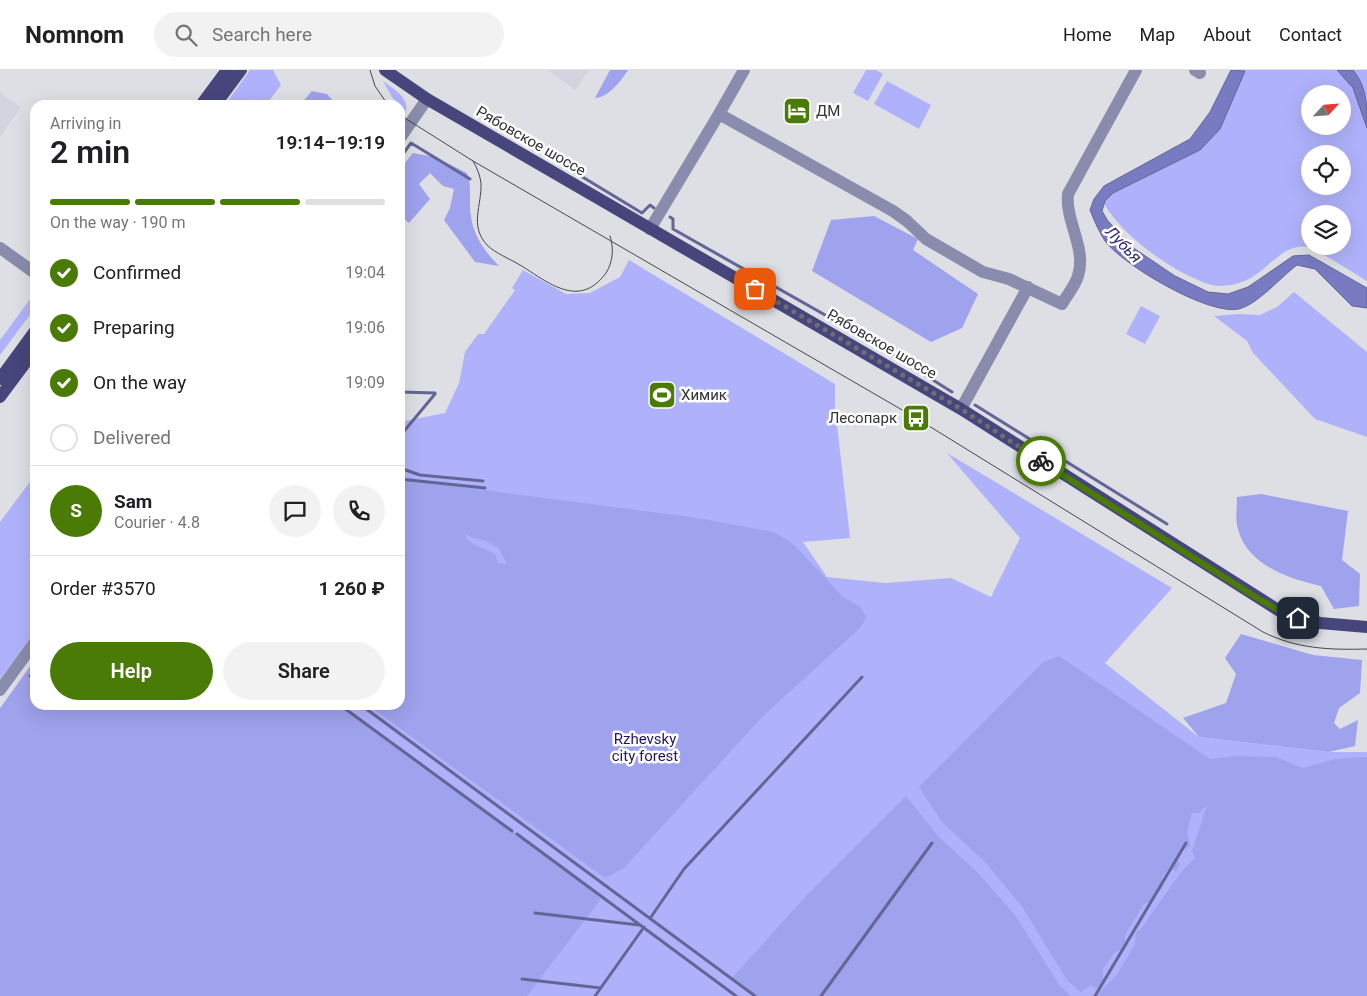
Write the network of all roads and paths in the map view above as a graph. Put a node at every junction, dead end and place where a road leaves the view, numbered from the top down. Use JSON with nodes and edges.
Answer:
{"nodes":[{"id":1,"x":227,"y":70,"type":"edge"},
{"id":2,"x":241,"y":70,"type":"edge"},
{"id":3,"x":385,"y":70,"type":"edge"},
{"id":4,"x":744,"y":70,"type":"edge"},
{"id":5,"x":1136,"y":70,"type":"edge"},
{"id":6,"x":427,"y":99,"type":"junction"},
{"id":7,"x":205,"y":100,"type":"edge"},
{"id":8,"x":219,"y":100,"type":"edge"},
{"id":9,"x":719,"y":114,"type":"junction"},
{"id":10,"x":405,"y":131,"type":"edge"},
{"id":11,"x":650,"y":229,"type":"junction"},
{"id":12,"x":0,"y":248,"type":"edge"},
{"id":13,"x":30,"y":269,"type":"edge"},
{"id":14,"x":1028,"y":287,"type":"junction"},
{"id":15,"x":30,"y":338,"type":"edge"},
{"id":16,"x":30,"y":357,"type":"edge"},
{"id":17,"x":0,"y":379,"type":"edge"},
{"id":18,"x":0,"y":397,"type":"edge"},
{"id":19,"x":961,"y":409,"type":"junction"},
{"id":20,"x":1367,"y":627,"type":"edge"},
{"id":21,"x":30,"y":649,"type":"edge"},
{"id":22,"x":0,"y":690,"type":"edge"}],
"edges":[{"from":1,"to":7,"type":"main road"},
{"from":2,"to":8,"type":"main road"},
{"from":3,"to":6,"type":"main road","name":"Рябовское шоссе"},
{"from":4,"to":9,"type":"street"},
{"from":5,"to":14,"type":"street"},
{"from":6,"to":10,"type":"street"},
{"from":6,"to":11,"type":"main road","name":"Рябовское шоссе"},
{"from":9,"to":11,"type":"street"},
{"from":9,"to":14,"type":"street"},
{"from":11,"to":19,"type":"main road","name":"Рябовское шоссе"},
{"from":12,"to":13,"type":"street"},
{"from":14,"to":19,"type":"street"},
{"from":15,"to":17,"type":"main road"},
{"from":16,"to":18,"type":"main road"},
{"from":19,"to":20,"type":"main road","name":"Рябовское шоссе"},
{"from":21,"to":22,"type":"street"}]}
